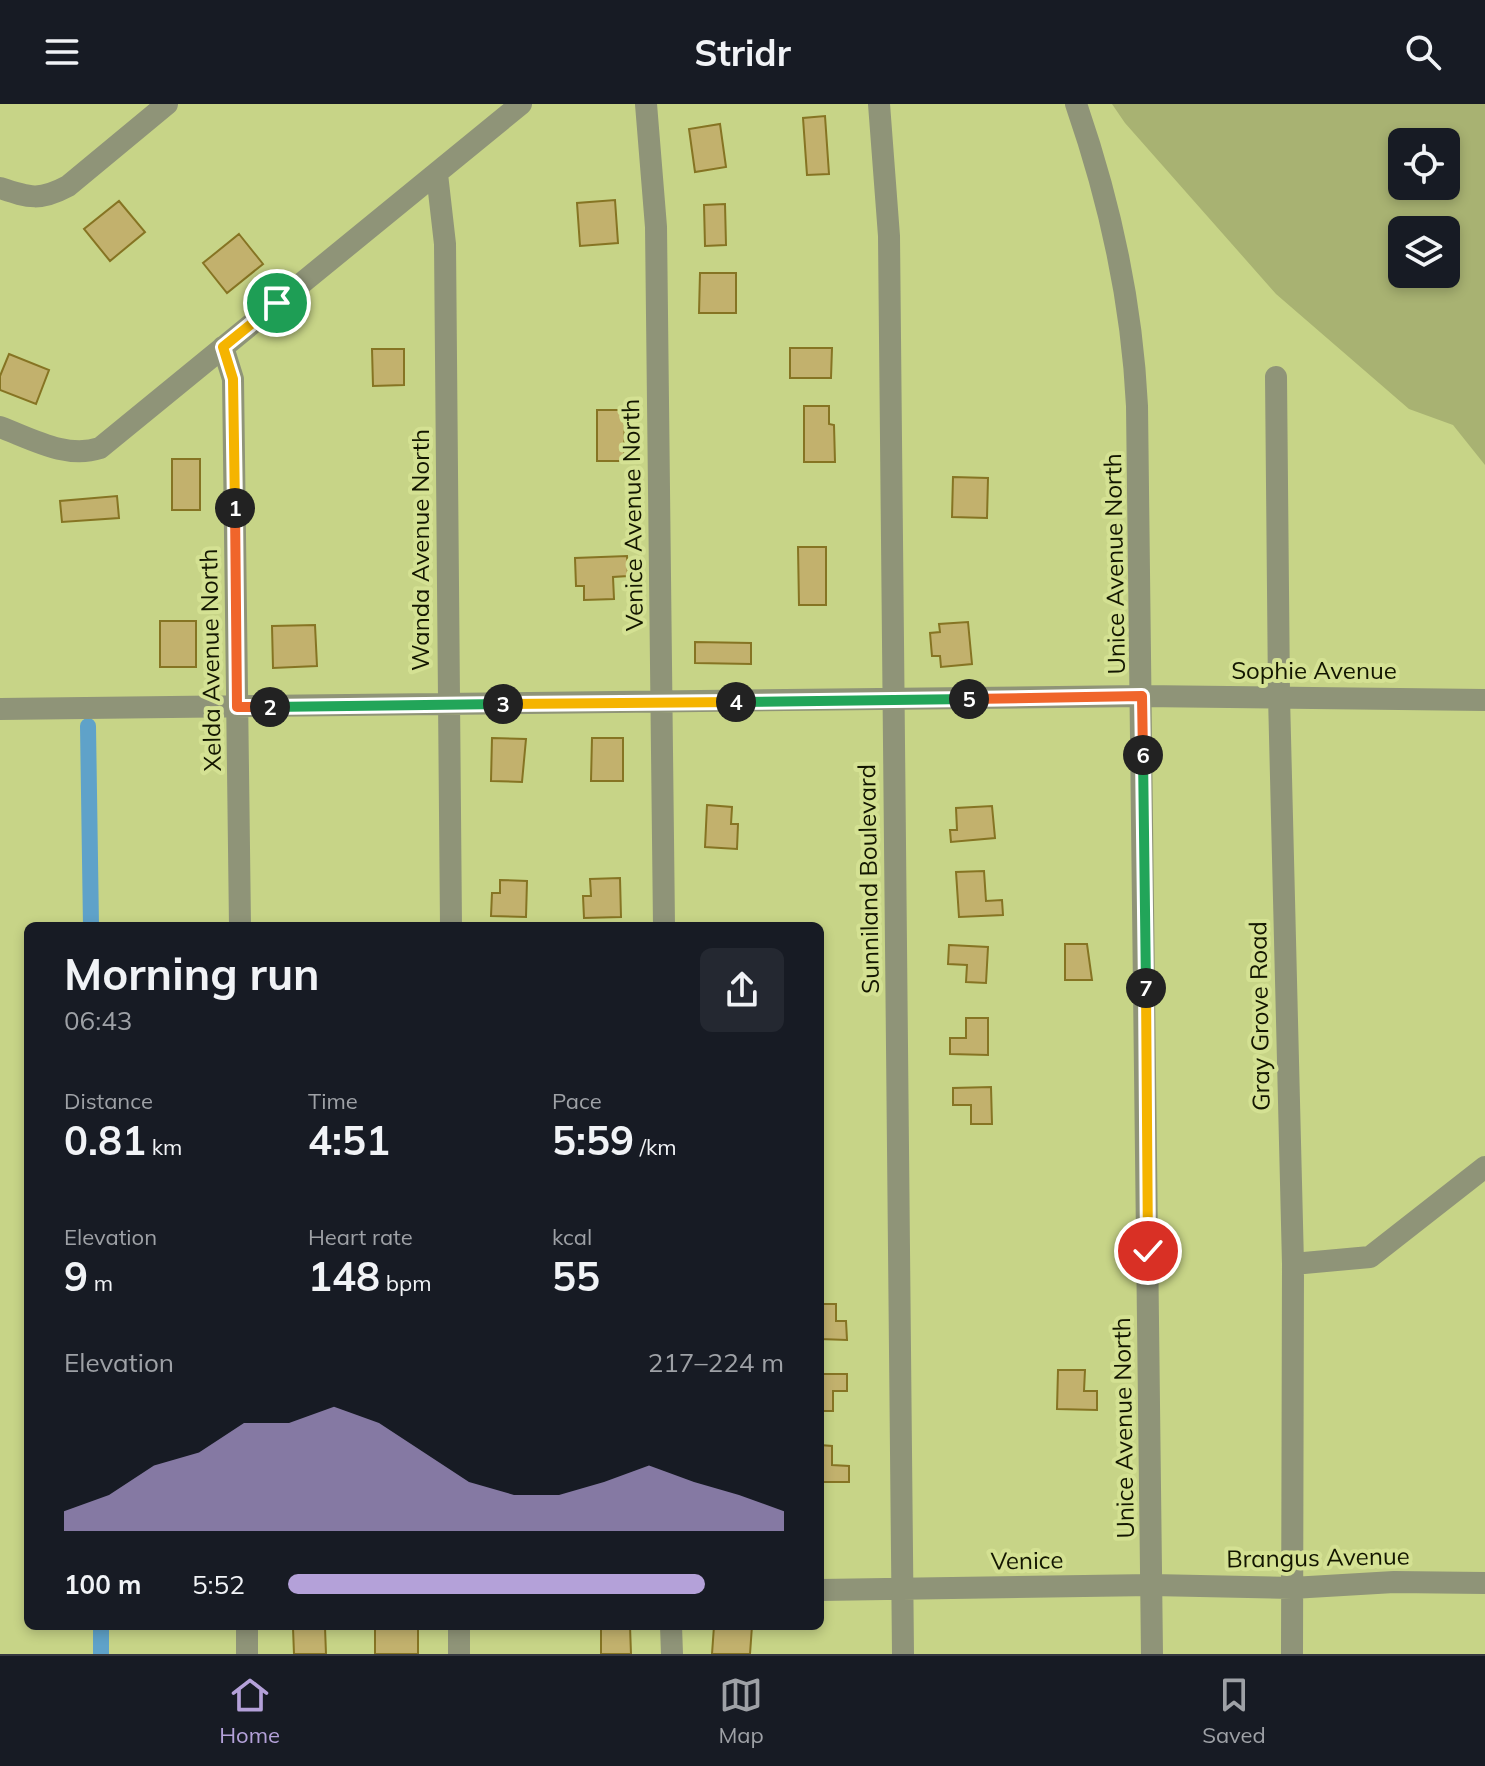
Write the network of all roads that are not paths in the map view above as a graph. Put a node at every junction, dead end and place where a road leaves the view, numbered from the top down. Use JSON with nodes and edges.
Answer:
{"nodes":[{"id":1,"x":167,"y":104,"type":"edge"},
{"id":2,"x":521,"y":104,"type":"edge"},
{"id":3,"x":646,"y":104,"type":"edge"},
{"id":4,"x":879,"y":104,"type":"edge"},
{"id":5,"x":1076,"y":104,"type":"edge"},
{"id":6,"x":437,"y":174,"type":"junction"},
{"id":7,"x":0,"y":188,"type":"edge"},
{"id":8,"x":223,"y":347,"type":"junction"},
{"id":9,"x":1276,"y":377,"type":"dead end"},
{"id":10,"x":0,"y":427,"type":"edge"},
{"id":11,"x":1142,"y":696,"type":"junction"},
{"id":12,"x":1279,"y":696,"type":"junction"},
{"id":13,"x":1485,"y":700,"type":"edge"},
{"id":14,"x":893,"y":701,"type":"junction"},
{"id":15,"x":661,"y":702,"type":"junction"},
{"id":16,"x":448,"y":705,"type":"junction"},
{"id":17,"x":237,"y":707,"type":"junction"},
{"id":18,"x":0,"y":709,"type":"edge"},
{"id":19,"x":240,"y":922,"type":"edge"},
{"id":20,"x":451,"y":922,"type":"edge"},
{"id":21,"x":664,"y":922,"type":"edge"},
{"id":22,"x":1485,"y":1167,"type":"edge"},
{"id":23,"x":1293,"y":1264,"type":"junction"},
{"id":24,"x":1485,"y":1583,"type":"edge"},
{"id":25,"x":1152,"y":1585,"type":"junction"},
{"id":26,"x":1292,"y":1588,"type":"junction"},
{"id":27,"x":902,"y":1589,"type":"junction"},
{"id":28,"x":824,"y":1590,"type":"edge"},
{"id":29,"x":247,"y":1630,"type":"edge"},
{"id":30,"x":459,"y":1630,"type":"edge"},
{"id":31,"x":671,"y":1630,"type":"edge"},
{"id":32,"x":247,"y":1654,"type":"edge"},
{"id":33,"x":459,"y":1654,"type":"edge"},
{"id":34,"x":672,"y":1654,"type":"edge"},
{"id":35,"x":903,"y":1654,"type":"edge"},
{"id":36,"x":1152,"y":1654,"type":"edge"},
{"id":37,"x":1292,"y":1654,"type":"edge"}],
"edges":[{"from":1,"to":7,"type":"street"},
{"from":2,"to":6,"type":"street"},
{"from":3,"to":15,"type":"street","name":"Venice Avenue North"},
{"from":4,"to":14,"type":"street","name":"Sunniland Boulevard"},
{"from":5,"to":11,"type":"street","name":"Unice Avenue North"},
{"from":6,"to":8,"type":"street"},
{"from":6,"to":16,"type":"street","name":"Wanda Avenue North"},
{"from":8,"to":10,"type":"street"},
{"from":8,"to":17,"type":"street","name":"Xelda Avenue North"},
{"from":9,"to":12,"type":"street","name":"Gray Grove Road"},
{"from":11,"to":12,"type":"street","name":"Sophie Avenue"},
{"from":11,"to":14,"type":"street","name":"Sophie Avenue"},
{"from":11,"to":25,"type":"street","name":"Unice Avenue North"},
{"from":12,"to":13,"type":"street","name":"Sophie Avenue"},
{"from":12,"to":23,"type":"street","name":"Gray Grove Road"},
{"from":14,"to":15,"type":"street","name":"Sophie Avenue"},
{"from":14,"to":27,"type":"street","name":"Sunniland Boulevard"},
{"from":15,"to":16,"type":"street","name":"Sophie Avenue"},
{"from":15,"to":21,"type":"street","name":"Venice Avenue North"},
{"from":16,"to":17,"type":"street","name":"Sophie Avenue"},
{"from":16,"to":20,"type":"street","name":"Wanda Avenue North"},
{"from":17,"to":18,"type":"street","name":"Sophie Avenue"},
{"from":17,"to":19,"type":"street","name":"Xelda Avenue North"},
{"from":22,"to":23,"type":"street"},
{"from":23,"to":26,"type":"street","name":"Gray Grove Road"},
{"from":24,"to":26,"type":"street","name":"Brangus Avenue"},
{"from":25,"to":26,"type":"street","name":"Brangus Avenue"},
{"from":25,"to":27,"type":"street","name":"Venice"},
{"from":25,"to":36,"type":"street","name":"Unice Avenue North"},
{"from":26,"to":37,"type":"street","name":"Gray Grove Road"},
{"from":27,"to":28,"type":"street","name":"Venice"},
{"from":27,"to":35,"type":"street","name":"Sunniland Boulevard"},
{"from":29,"to":32,"type":"street"},
{"from":30,"to":33,"type":"street"},
{"from":31,"to":34,"type":"street"}]}
